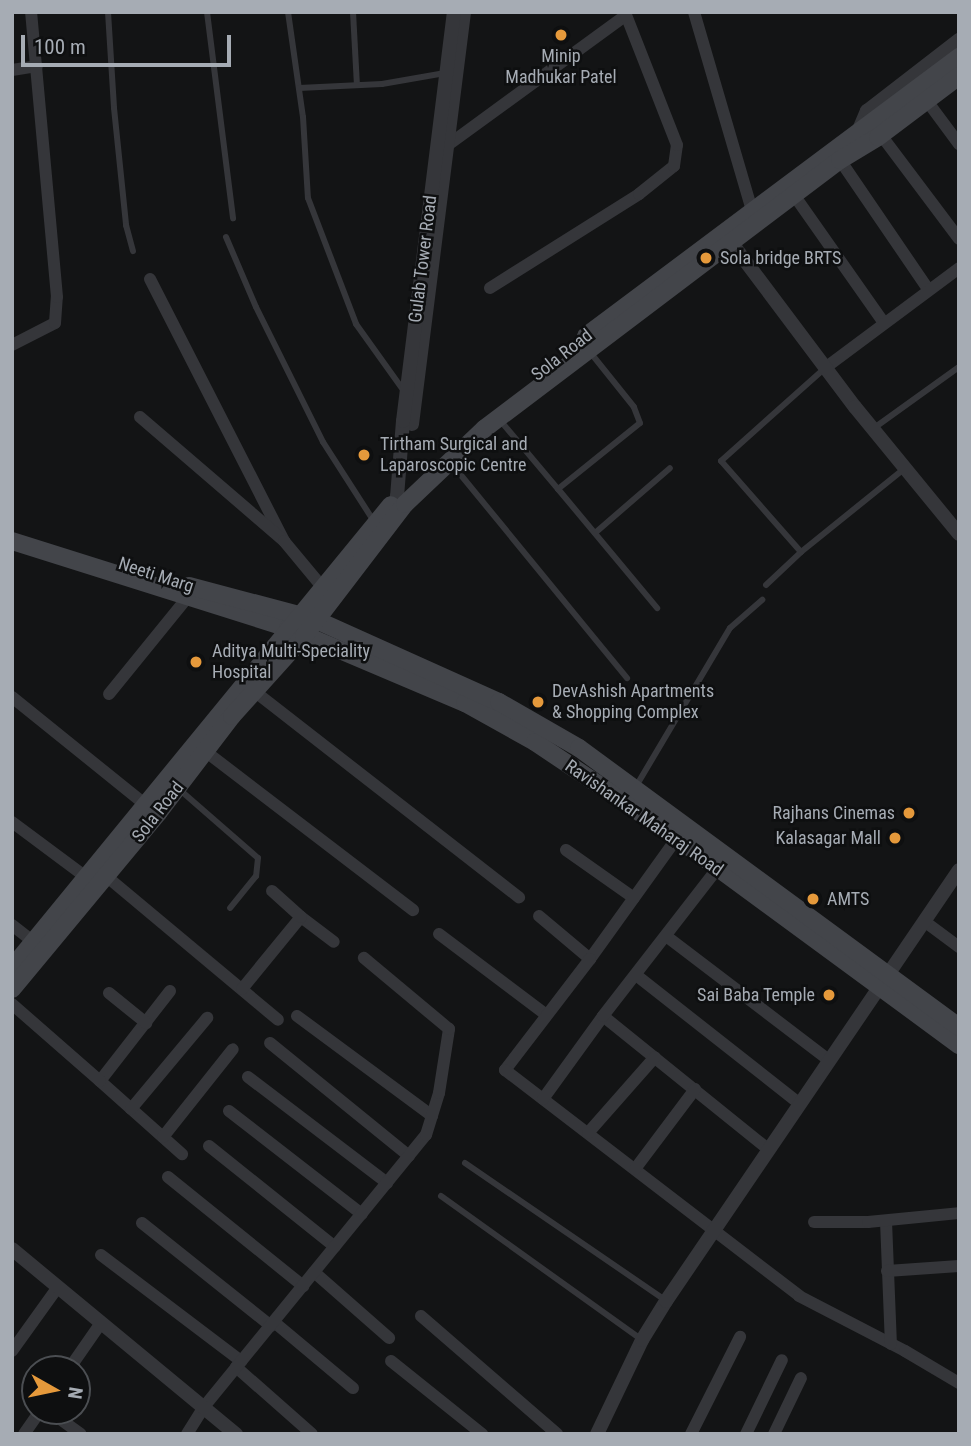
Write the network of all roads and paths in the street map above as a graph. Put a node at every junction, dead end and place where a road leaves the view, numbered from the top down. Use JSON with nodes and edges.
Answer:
{"nodes":[{"id":1,"x":31,"y":12,"type":"edge"},
{"id":2,"x":108,"y":12,"type":"edge"},
{"id":3,"x":207,"y":12,"type":"edge"},
{"id":4,"x":288,"y":12,"type":"edge"},
{"id":5,"x":353,"y":12,"type":"edge"},
{"id":6,"x":454,"y":12,"type":"edge"},
{"id":7,"x":464,"y":12,"type":"edge"},
{"id":8,"x":694,"y":12,"type":"edge"},
{"id":9,"x":626,"y":13,"type":"edge"},
{"id":10,"x":959,"y":40,"type":"edge"},
{"id":11,"x":959,"y":57,"type":"edge"},
{"id":12,"x":37,"y":66,"type":"junction"},
{"id":13,"x":12,"y":70,"type":"edge"},
{"id":14,"x":447,"y":72,"type":"junction"},
{"id":15,"x":959,"y":76,"type":"edge"},
{"id":16,"x":959,"y":84,"type":"edge"},
{"id":17,"x":357,"y":85,"type":"junction"},
{"id":18,"x":299,"y":88,"type":"junction"},
{"id":19,"x":930,"y":105,"type":"junction"},
{"id":20,"x":871,"y":135,"type":"junction"},
{"id":21,"x":959,"y":144,"type":"edge"},
{"id":22,"x":447,"y":145,"type":"junction"},
{"id":23,"x":840,"y":160,"type":"junction"},
{"id":24,"x":794,"y":195,"type":"junction"},
{"id":25,"x":752,"y":209,"type":"junction"},
{"id":26,"x":233,"y":218,"type":"dead end"},
{"id":27,"x":226,"y":237,"type":"dead end"},
{"id":28,"x":727,"y":237,"type":"junction"},
{"id":29,"x":959,"y":239,"type":"edge"},
{"id":30,"x":133,"y":251,"type":"dead end"},
{"id":31,"x":959,"y":268,"type":"edge"},
{"id":32,"x":150,"y":279,"type":"dead end"},
{"id":33,"x":490,"y":288,"type":"dead end"},
{"id":34,"x":928,"y":289,"type":"junction"},
{"id":35,"x":884,"y":323,"type":"junction"},
{"id":36,"x":12,"y":345,"type":"edge"},
{"id":37,"x":588,"y":349,"type":"junction"},
{"id":38,"x":959,"y":366,"type":"edge"},
{"id":39,"x":825,"y":368,"type":"junction"},
{"id":40,"x":406,"y":394,"type":"junction"},
{"id":41,"x":140,"y":418,"type":"dead end"},
{"id":42,"x":498,"y":418,"type":"junction"},
{"id":43,"x":872,"y":429,"type":"junction"},
{"id":44,"x":450,"y":461,"type":"junction"},
{"id":45,"x":670,"y":468,"type":"dead end"},
{"id":46,"x":905,"y":468,"type":"junction"},
{"id":47,"x":558,"y":489,"type":"junction"},
{"id":48,"x":406,"y":495,"type":"junction"},
{"id":49,"x":375,"y":523,"type":"junction"},
{"id":50,"x":12,"y":529,"type":"edge"},
{"id":51,"x":595,"y":533,"type":"junction"},
{"id":52,"x":959,"y":534,"type":"edge"},
{"id":53,"x":12,"y":541,"type":"edge"},
{"id":54,"x":284,"y":541,"type":"junction"},
{"id":55,"x":801,"y":552,"type":"junction"},
{"id":56,"x":766,"y":585,"type":"dead end"},
{"id":57,"x":323,"y":588,"type":"junction"},
{"id":58,"x":187,"y":598,"type":"junction"},
{"id":59,"x":762,"y":600,"type":"dead end"},
{"id":60,"x":657,"y":608,"type":"dead end"},
{"id":61,"x":302,"y":624,"type":"junction"},
{"id":62,"x":627,"y":678,"type":"dead end"},
{"id":63,"x":254,"y":691,"type":"junction"},
{"id":64,"x":109,"y":694,"type":"dead end"},
{"id":65,"x":12,"y":697,"type":"edge"},
{"id":66,"x":205,"y":751,"type":"junction"},
{"id":67,"x":177,"y":788,"type":"junction"},
{"id":68,"x":635,"y":789,"type":"junction"},
{"id":69,"x":148,"y":806,"type":"junction"},
{"id":70,"x":12,"y":822,"type":"edge"},
{"id":71,"x":677,"y":838,"type":"junction"},
{"id":72,"x":566,"y":850,"type":"dead end"},
{"id":73,"x":719,"y":869,"type":"junction"},
{"id":74,"x":959,"y":870,"type":"edge"},
{"id":75,"x":106,"y":876,"type":"junction"},
{"id":76,"x":88,"y":878,"type":"junction"},
{"id":77,"x":272,"y":891,"type":"dead end"},
{"id":78,"x":519,"y":897,"type":"dead end"},
{"id":79,"x":634,"y":898,"type":"junction"},
{"id":80,"x":230,"y":908,"type":"dead end"},
{"id":81,"x":413,"y":910,"type":"dead end"},
{"id":82,"x":539,"y":916,"type":"dead end"},
{"id":83,"x":301,"y":917,"type":"junction"},
{"id":84,"x":924,"y":921,"type":"junction"},
{"id":85,"x":12,"y":925,"type":"edge"},
{"id":86,"x":439,"y":934,"type":"dead end"},
{"id":87,"x":666,"y":936,"type":"junction"},
{"id":88,"x":34,"y":942,"type":"junction"},
{"id":89,"x":334,"y":942,"type":"dead end"},
{"id":90,"x":959,"y":947,"type":"edge"},
{"id":91,"x":364,"y":958,"type":"dead end"},
{"id":92,"x":590,"y":959,"type":"junction"},
{"id":93,"x":12,"y":968,"type":"edge"},
{"id":94,"x":635,"y":975,"type":"junction"},
{"id":95,"x":883,"y":979,"type":"junction"},
{"id":96,"x":12,"y":989,"type":"edge"},
{"id":97,"x":242,"y":989,"type":"junction"},
{"id":98,"x":170,"y":991,"type":"dead end"},
{"id":99,"x":109,"y":993,"type":"dead end"},
{"id":100,"x":12,"y":1004,"type":"edge"},
{"id":101,"x":545,"y":1014,"type":"junction"},
{"id":102,"x":297,"y":1016,"type":"dead end"},
{"id":103,"x":603,"y":1016,"type":"junction"},
{"id":104,"x":208,"y":1018,"type":"dead end"},
{"id":105,"x":278,"y":1020,"type":"dead end"},
{"id":106,"x":146,"y":1023,"type":"junction"},
{"id":107,"x":959,"y":1027,"type":"edge"},
{"id":108,"x":270,"y":1043,"type":"dead end"},
{"id":109,"x":959,"y":1045,"type":"edge"},
{"id":110,"x":233,"y":1049,"type":"dead end"},
{"id":111,"x":654,"y":1057,"type":"junction"},
{"id":112,"x":829,"y":1060,"type":"junction"},
{"id":113,"x":248,"y":1077,"type":"dead end"},
{"id":114,"x":100,"y":1081,"type":"junction"},
{"id":115,"x":695,"y":1089,"type":"junction"},
{"id":116,"x":543,"y":1099,"type":"junction"},
{"id":117,"x":800,"y":1104,"type":"junction"},
{"id":118,"x":131,"y":1109,"type":"junction"},
{"id":119,"x":229,"y":1111,"type":"dead end"},
{"id":120,"x":432,"y":1116,"type":"junction"},
{"id":121,"x":588,"y":1133,"type":"junction"},
{"id":122,"x":163,"y":1137,"type":"junction"},
{"id":123,"x":209,"y":1146,"type":"dead end"},
{"id":124,"x":769,"y":1150,"type":"junction"},
{"id":125,"x":182,"y":1154,"type":"dead end"},
{"id":126,"x":409,"y":1156,"type":"junction"},
{"id":127,"x":465,"y":1163,"type":"dead end"},
{"id":128,"x":635,"y":1169,"type":"junction"},
{"id":129,"x":168,"y":1177,"type":"dead end"},
{"id":130,"x":387,"y":1183,"type":"junction"},
{"id":131,"x":441,"y":1196,"type":"dead end"},
{"id":132,"x":959,"y":1213,"type":"edge"},
{"id":133,"x":362,"y":1214,"type":"junction"},
{"id":134,"x":886,"y":1220,"type":"junction"},
{"id":135,"x":814,"y":1222,"type":"dead end"},
{"id":136,"x":142,"y":1223,"type":"dead end"},
{"id":137,"x":715,"y":1229,"type":"junction"},
{"id":138,"x":335,"y":1247,"type":"junction"},
{"id":139,"x":12,"y":1249,"type":"edge"},
{"id":140,"x":101,"y":1255,"type":"dead end"},
{"id":141,"x":959,"y":1266,"type":"edge"},
{"id":142,"x":887,"y":1271,"type":"junction"},
{"id":143,"x":314,"y":1272,"type":"junction"},
{"id":144,"x":303,"y":1286,"type":"junction"},
{"id":145,"x":58,"y":1287,"type":"junction"},
{"id":146,"x":666,"y":1301,"type":"junction"},
{"id":147,"x":421,"y":1317,"type":"dead end"},
{"id":148,"x":101,"y":1324,"type":"junction"},
{"id":149,"x":272,"y":1324,"type":"junction"},
{"id":150,"x":740,"y":1337,"type":"dead end"},
{"id":151,"x":388,"y":1338,"type":"dead end"},
{"id":152,"x":642,"y":1340,"type":"junction"},
{"id":153,"x":891,"y":1344,"type":"junction"},
{"id":154,"x":12,"y":1351,"type":"edge"},
{"id":155,"x":79,"y":1355,"type":"edge"},
{"id":156,"x":782,"y":1360,"type":"dead end"},
{"id":157,"x":391,"y":1362,"type":"dead end"},
{"id":158,"x":239,"y":1364,"type":"junction"},
{"id":159,"x":959,"y":1370,"type":"edge"},
{"id":160,"x":945,"y":1375,"type":"junction"},
{"id":161,"x":801,"y":1378,"type":"dead end"},
{"id":162,"x":959,"y":1383,"type":"edge"},
{"id":163,"x":353,"y":1388,"type":"dead end"},
{"id":164,"x":203,"y":1408,"type":"junction"},
{"id":165,"x":187,"y":1434,"type":"edge"},
{"id":166,"x":236,"y":1434,"type":"edge"},
{"id":167,"x":312,"y":1434,"type":"edge"},
{"id":168,"x":482,"y":1434,"type":"edge"},
{"id":169,"x":557,"y":1434,"type":"edge"},
{"id":170,"x":597,"y":1434,"type":"edge"},
{"id":171,"x":691,"y":1434,"type":"edge"},
{"id":172,"x":746,"y":1434,"type":"edge"},
{"id":173,"x":774,"y":1434,"type":"edge"}],
"edges":[{"from":1,"to":12,"type":"street"},
{"from":2,"to":30,"type":"lane"},
{"from":3,"to":26,"type":"lane"},
{"from":4,"to":18,"type":"lane"},
{"from":5,"to":17,"type":"lane"},
{"from":6,"to":14,"type":"street","name":"Gulab Tower Road"},
{"from":7,"to":22,"type":"street"},
{"from":8,"to":25,"type":"street"},
{"from":9,"to":22,"type":"street"},
{"from":9,"to":33,"type":"street"},
{"from":10,"to":20,"type":"street"},
{"from":11,"to":20,"type":"main road"},
{"from":12,"to":13,"type":"street"},
{"from":12,"to":36,"type":"street"},
{"from":14,"to":17,"type":"lane"},
{"from":14,"to":40,"type":"street","name":"Gulab Tower Road"},
{"from":15,"to":20,"type":"main road"},
{"from":16,"to":19,"type":"street"},
{"from":17,"to":18,"type":"lane"},
{"from":18,"to":40,"type":"lane"},
{"from":19,"to":20,"type":"street"},
{"from":19,"to":21,"type":"street"},
{"from":20,"to":23,"type":"main road","name":"Sola Road"},
{"from":20,"to":25,"type":"main road","name":"Sola Road"},
{"from":20,"to":29,"type":"street"},
{"from":22,"to":48,"type":"street"},
{"from":23,"to":24,"type":"main road","name":"Sola Road"},
{"from":23,"to":34,"type":"street"},
{"from":24,"to":28,"type":"main road","name":"Sola Road"},
{"from":24,"to":35,"type":"street"},
{"from":25,"to":28,"type":"main road","name":"Sola Road"},
{"from":27,"to":49,"type":"lane"},
{"from":28,"to":37,"type":"main road","name":"Sola Road"},
{"from":28,"to":39,"type":"street"},
{"from":28,"to":48,"type":"main road","name":"Sola Road"},
{"from":31,"to":34,"type":"street"},
{"from":32,"to":54,"type":"street"},
{"from":34,"to":35,"type":"street"},
{"from":35,"to":39,"type":"street"},
{"from":37,"to":42,"type":"main road","name":"Sola Road"},
{"from":37,"to":47,"type":"lane"},
{"from":38,"to":43,"type":"lane"},
{"from":39,"to":43,"type":"street"},
{"from":39,"to":55,"type":"lane"},
{"from":40,"to":48,"type":"street","name":"Gulab Tower Road"},
{"from":41,"to":54,"type":"street"},
{"from":42,"to":44,"type":"main road","name":"Sola Road"},
{"from":42,"to":47,"type":"lane"},
{"from":43,"to":46,"type":"street"},
{"from":44,"to":48,"type":"main road","name":"Sola Road"},
{"from":44,"to":62,"type":"lane"},
{"from":45,"to":51,"type":"lane"},
{"from":46,"to":52,"type":"street"},
{"from":46,"to":55,"type":"lane"},
{"from":47,"to":51,"type":"lane"},
{"from":48,"to":49,"type":"main road","name":"Sola Road"},
{"from":48,"to":61,"type":"main road","name":"Sola Road"},
{"from":49,"to":57,"type":"main road","name":"Sola Road"},
{"from":50,"to":61,"type":"main road","name":"Neeti Marg"},
{"from":51,"to":60,"type":"lane"},
{"from":53,"to":58,"type":"main road"},
{"from":54,"to":57,"type":"street"},
{"from":55,"to":56,"type":"lane"},
{"from":57,"to":61,"type":"main road","name":"Sola Road"},
{"from":58,"to":61,"type":"main road"},
{"from":58,"to":64,"type":"street"},
{"from":59,"to":68,"type":"lane"},
{"from":61,"to":63,"type":"main road","name":"Sola Road"},
{"from":61,"to":68,"type":"main road","name":"Ravishankar Maharaj Road"},
{"from":61,"to":69,"type":"main road","name":"Sola Road"},
{"from":61,"to":71,"type":"main road","name":"Ravishankar Maharaj Road"},
{"from":63,"to":66,"type":"main road","name":"Sola Road"},
{"from":63,"to":78,"type":"street"},
{"from":65,"to":69,"type":"street"},
{"from":66,"to":67,"type":"main road","name":"Sola Road"},
{"from":66,"to":81,"type":"street"},
{"from":67,"to":75,"type":"main road","name":"Sola Road"},
{"from":67,"to":80,"type":"lane"},
{"from":68,"to":95,"type":"main road","name":"Ravishankar Maharaj Road"},
{"from":69,"to":76,"type":"main road","name":"Sola Road"},
{"from":70,"to":76,"type":"street"},
{"from":71,"to":73,"type":"main road","name":"Ravishankar Maharaj Road"},
{"from":71,"to":79,"type":"street"},
{"from":72,"to":79,"type":"street"},
{"from":73,"to":87,"type":"street"},
{"from":73,"to":95,"type":"main road","name":"Ravishankar Maharaj Road"},
{"from":74,"to":84,"type":"street"},
{"from":75,"to":96,"type":"main road","name":"Sola Road"},
{"from":75,"to":97,"type":"street"},
{"from":76,"to":88,"type":"main road","name":"Sola Road"},
{"from":77,"to":83,"type":"street"},
{"from":79,"to":92,"type":"street"},
{"from":82,"to":92,"type":"street"},
{"from":83,"to":89,"type":"street"},
{"from":83,"to":97,"type":"street"},
{"from":84,"to":90,"type":"street"},
{"from":84,"to":95,"type":"street"},
{"from":85,"to":88,"type":"street"},
{"from":86,"to":101,"type":"street"},
{"from":87,"to":94,"type":"street"},
{"from":87,"to":112,"type":"street"},
{"from":88,"to":93,"type":"main road","name":"Sola Road"},
{"from":91,"to":120,"type":"street"},
{"from":92,"to":101,"type":"street"},
{"from":94,"to":103,"type":"street"},
{"from":94,"to":117,"type":"street"},
{"from":95,"to":107,"type":"main road","name":"Ravishankar Maharaj Road"},
{"from":95,"to":109,"type":"main road","name":"Ravishankar Maharaj Road"},
{"from":95,"to":112,"type":"street"},
{"from":97,"to":105,"type":"street"},
{"from":98,"to":106,"type":"street"},
{"from":99,"to":106,"type":"street"},
{"from":100,"to":114,"type":"street"},
{"from":101,"to":116,"type":"street"},
{"from":102,"to":120,"type":"street"},
{"from":103,"to":111,"type":"street"},
{"from":103,"to":116,"type":"street"},
{"from":104,"to":118,"type":"street"},
{"from":106,"to":114,"type":"street"},
{"from":108,"to":126,"type":"street"},
{"from":110,"to":122,"type":"street"},
{"from":111,"to":115,"type":"street"},
{"from":111,"to":121,"type":"street"},
{"from":112,"to":117,"type":"street"},
{"from":113,"to":130,"type":"street"},
{"from":114,"to":118,"type":"street"},
{"from":115,"to":124,"type":"street"},
{"from":115,"to":128,"type":"street"},
{"from":116,"to":121,"type":"street"},
{"from":117,"to":124,"type":"street"},
{"from":118,"to":122,"type":"street"},
{"from":119,"to":133,"type":"street"},
{"from":120,"to":126,"type":"street"},
{"from":121,"to":128,"type":"street"},
{"from":122,"to":125,"type":"street"},
{"from":123,"to":138,"type":"street"},
{"from":124,"to":137,"type":"street"},
{"from":126,"to":130,"type":"street"},
{"from":127,"to":146,"type":"lane"},
{"from":128,"to":137,"type":"street"},
{"from":129,"to":144,"type":"street"},
{"from":130,"to":133,"type":"street"},
{"from":131,"to":152,"type":"lane"},
{"from":132,"to":134,"type":"street"},
{"from":133,"to":138,"type":"street"},
{"from":134,"to":135,"type":"street"},
{"from":134,"to":142,"type":"street"},
{"from":136,"to":149,"type":"street"},
{"from":137,"to":146,"type":"street"},
{"from":137,"to":153,"type":"street"},
{"from":138,"to":143,"type":"street"},
{"from":139,"to":145,"type":"street"},
{"from":140,"to":158,"type":"street"},
{"from":141,"to":142,"type":"street"},
{"from":142,"to":153,"type":"street"},
{"from":143,"to":144,"type":"street"},
{"from":143,"to":151,"type":"street"},
{"from":144,"to":149,"type":"street"},
{"from":145,"to":148,"type":"street"},
{"from":145,"to":154,"type":"street"},
{"from":146,"to":152,"type":"street"},
{"from":147,"to":169,"type":"street"},
{"from":148,"to":155,"type":"street"},
{"from":148,"to":164,"type":"street"},
{"from":149,"to":158,"type":"street"},
{"from":149,"to":163,"type":"street"},
{"from":150,"to":171,"type":"street"},
{"from":152,"to":170,"type":"street"},
{"from":153,"to":160,"type":"street"},
{"from":156,"to":172,"type":"street"},
{"from":157,"to":168,"type":"street"},
{"from":158,"to":164,"type":"street"},
{"from":158,"to":167,"type":"street"},
{"from":159,"to":160,"type":"street"},
{"from":160,"to":162,"type":"street"},
{"from":161,"to":173,"type":"street"},
{"from":164,"to":165,"type":"street"},
{"from":164,"to":166,"type":"street"}]}
